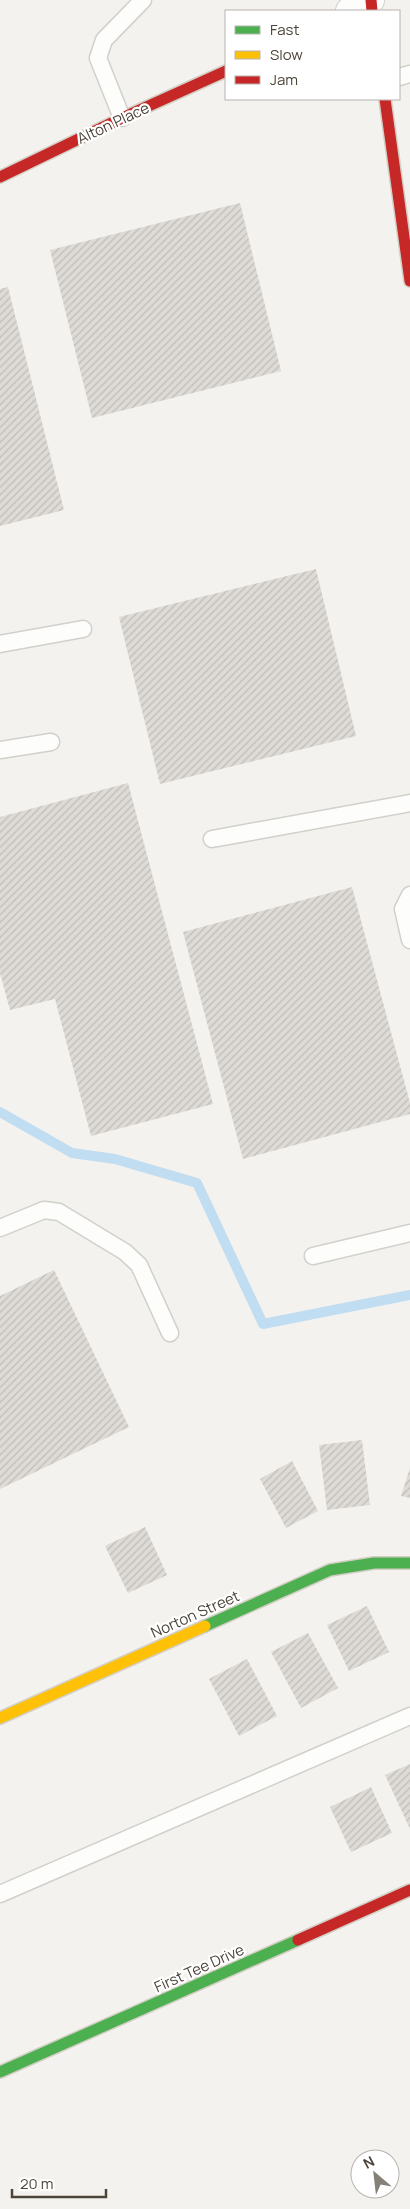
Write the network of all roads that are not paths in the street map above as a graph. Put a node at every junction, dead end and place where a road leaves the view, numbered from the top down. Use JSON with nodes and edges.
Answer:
{"nodes":[{"id":1,"x":143,"y":0,"type":"edge"},
{"id":2,"x":370,"y":0,"type":"edge"},
{"id":3,"x":352,"y":10,"type":"edge"},
{"id":4,"x":225,"y":71,"type":"edge"},
{"id":5,"x":384,"y":100,"type":"edge"},
{"id":6,"x":122,"y":118,"type":"junction"},
{"id":7,"x":0,"y":176,"type":"edge"},
{"id":8,"x":410,"y":281,"type":"edge"},
{"id":9,"x":83,"y":629,"type":"dead end"},
{"id":10,"x":0,"y":644,"type":"edge"},
{"id":11,"x":51,"y":742,"type":"dead end"},
{"id":12,"x":0,"y":750,"type":"edge"},
{"id":13,"x":410,"y":803,"type":"edge"},
{"id":14,"x":212,"y":839,"type":"dead end"},
{"id":15,"x":410,"y":895,"type":"edge"},
{"id":16,"x":410,"y":940,"type":"edge"},
{"id":17,"x":0,"y":1228,"type":"edge"},
{"id":18,"x":410,"y":1233,"type":"edge"},
{"id":19,"x":313,"y":1256,"type":"dead end"},
{"id":20,"x":170,"y":1333,"type":"dead end"},
{"id":21,"x":410,"y":1563,"type":"edge"},
{"id":22,"x":410,"y":1716,"type":"edge"},
{"id":23,"x":0,"y":1718,"type":"edge"},
{"id":24,"x":410,"y":1890,"type":"edge"},
{"id":25,"x":0,"y":1894,"type":"edge"},
{"id":26,"x":0,"y":2072,"type":"edge"}],
"edges":[{"from":1,"to":6,"type":"lane"},
{"from":2,"to":3,"type":"street"},
{"from":4,"to":6,"type":"street","name":"Alton Place"},
{"from":5,"to":8,"type":"street"},
{"from":6,"to":7,"type":"street","name":"Alton Place"},
{"from":9,"to":10,"type":"lane"},
{"from":11,"to":12,"type":"lane"},
{"from":13,"to":14,"type":"lane"},
{"from":15,"to":16,"type":"lane"},
{"from":17,"to":20,"type":"lane"},
{"from":18,"to":19,"type":"lane"},
{"from":21,"to":23,"type":"street","name":"Norton Street"},
{"from":22,"to":25,"type":"lane"},
{"from":24,"to":26,"type":"street","name":"First Tee Drive"}]}
